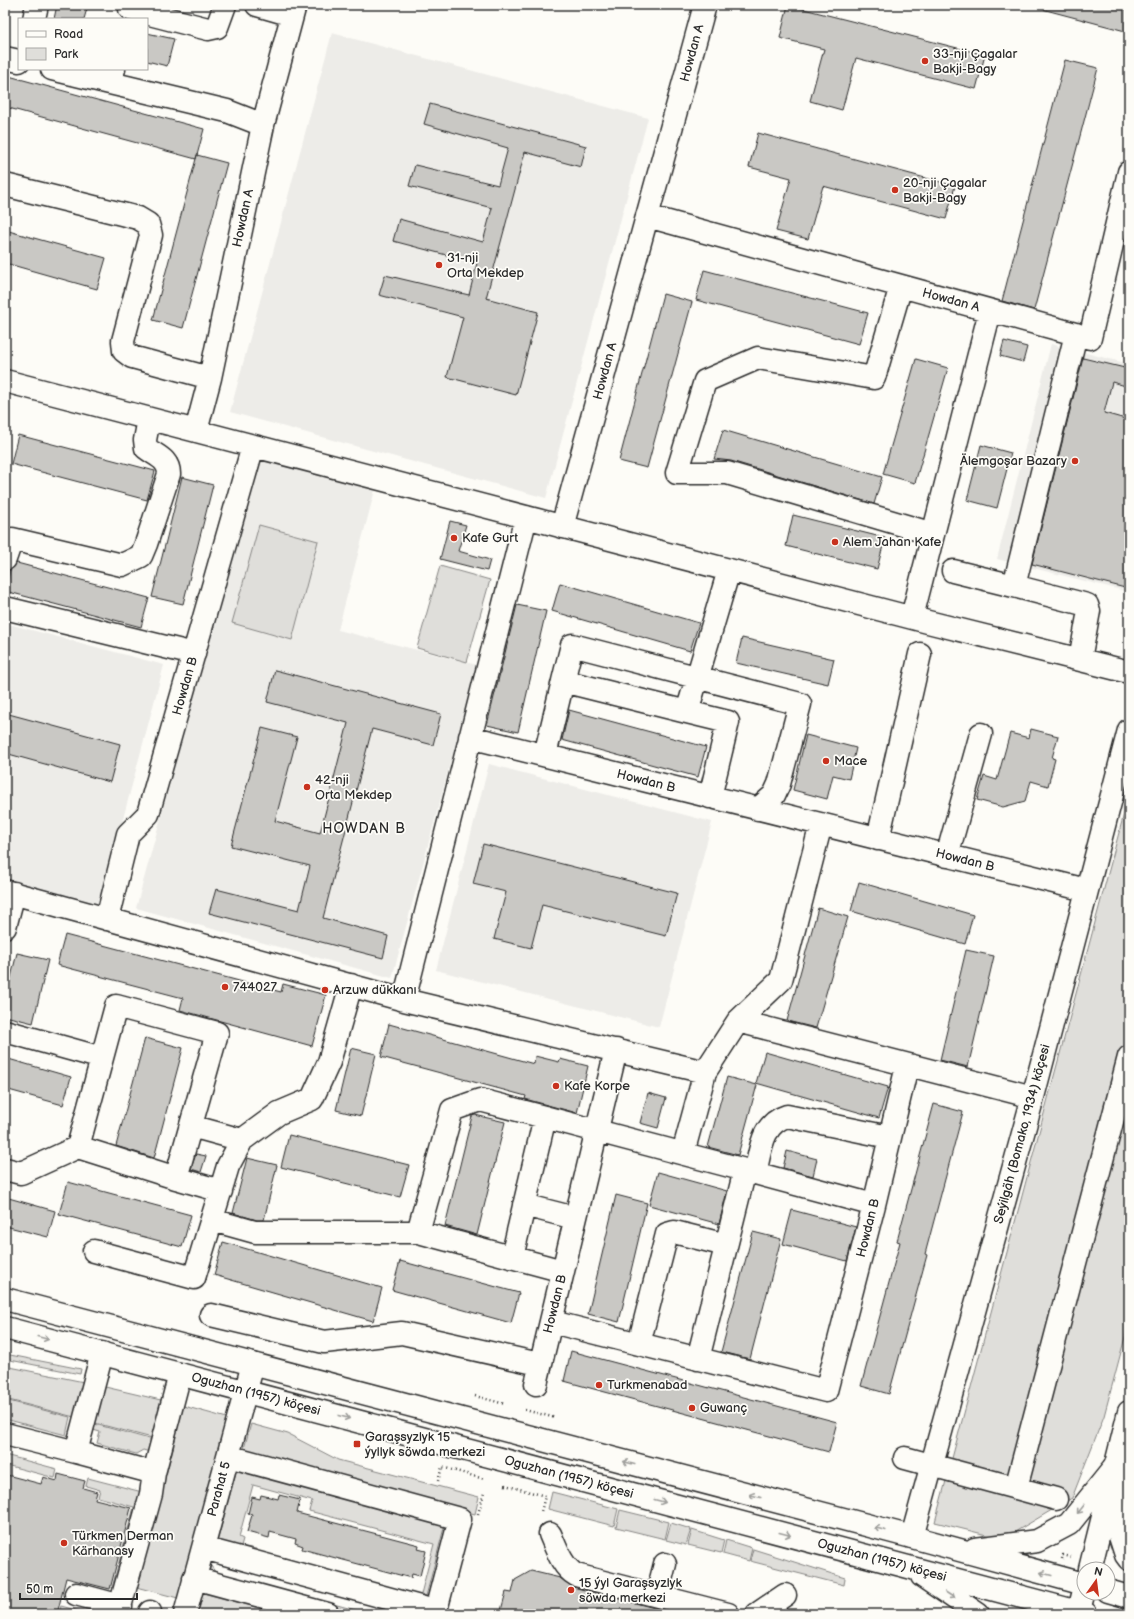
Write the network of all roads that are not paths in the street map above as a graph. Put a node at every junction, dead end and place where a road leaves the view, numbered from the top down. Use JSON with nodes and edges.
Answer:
{"nodes":[{"id":1,"x":37,"y":5,"type":"edge"},
{"id":2,"x":225,"y":5,"type":"edge"},
{"id":3,"x":258,"y":5,"type":"edge"},
{"id":4,"x":705,"y":5,"type":"edge"},
{"id":5,"x":293,"y":10,"type":"edge"},
{"id":6,"x":130,"y":11,"type":"edge"},
{"id":7,"x":34,"y":18,"type":"edge"},
{"id":8,"x":5,"y":58,"type":"edge"},
{"id":9,"x":18,"y":61,"type":"edge"},
{"id":10,"x":61,"y":70,"type":"edge"},
{"id":11,"x":112,"y":76,"type":"edge"},
{"id":12,"x":263,"y":125,"type":"junction"},
{"id":13,"x":1129,"y":172,"type":"edge"},
{"id":14,"x":5,"y":184,"type":"edge"},
{"id":15,"x":647,"y":216,"type":"junction"},
{"id":16,"x":900,"y":286,"type":"junction"},
{"id":17,"x":990,"y":310,"type":"junction"},
{"id":18,"x":1076,"y":334,"type":"junction"},
{"id":19,"x":210,"y":378,"type":"junction"},
{"id":20,"x":5,"y":381,"type":"edge"},
{"id":21,"x":149,"y":419,"type":"junction"},
{"id":22,"x":196,"y":431,"type":"junction"},
{"id":23,"x":253,"y":446,"type":"junction"},
{"id":24,"x":526,"y":517,"type":"junction"},
{"id":25,"x":562,"y":527,"type":"junction"},
{"id":26,"x":933,"y":534,"type":"junction"},
{"id":27,"x":5,"y":559,"type":"edge"},
{"id":28,"x":729,"y":570,"type":"junction"},
{"id":29,"x":954,"y":571,"type":"dead end"},
{"id":30,"x":1014,"y":586,"type":"junction"},
{"id":31,"x":5,"y":608,"type":"edge"},
{"id":32,"x":912,"y":617,"type":"junction"},
{"id":33,"x":194,"y":654,"type":"junction"},
{"id":34,"x":920,"y":654,"type":"dead end"},
{"id":35,"x":1080,"y":659,"type":"junction"},
{"id":36,"x":1129,"y":672,"type":"edge"},
{"id":37,"x":697,"y":677,"type":"junction"},
{"id":38,"x":563,"y":681,"type":"junction"},
{"id":39,"x":687,"y":712,"type":"junction"},
{"id":40,"x":1129,"y":730,"type":"edge"},
{"id":41,"x":981,"y":734,"type":"dead end"},
{"id":42,"x":470,"y":737,"type":"junction"},
{"id":43,"x":545,"y":755,"type":"junction"},
{"id":44,"x":710,"y":797,"type":"junction"},
{"id":45,"x":758,"y":809,"type":"junction"},
{"id":46,"x":821,"y":824,"type":"junction"},
{"id":47,"x":878,"y":838,"type":"junction"},
{"id":48,"x":947,"y":856,"type":"junction"},
{"id":49,"x":1086,"y":890,"type":"junction"},
{"id":50,"x":9,"y":892,"type":"edge"},
{"id":51,"x":107,"y":919,"type":"junction"},
{"id":52,"x":5,"y":927,"type":"edge"},
{"id":53,"x":351,"y":986,"type":"junction"},
{"id":54,"x":404,"y":1000,"type":"junction"},
{"id":55,"x":738,"y":1021,"type":"junction"},
{"id":56,"x":5,"y":1031,"type":"edge"},
{"id":57,"x":616,"y":1050,"type":"junction"},
{"id":58,"x":1129,"y":1057,"type":"edge"},
{"id":59,"x":102,"y":1058,"type":"junction"},
{"id":60,"x":908,"y":1066,"type":"junction"},
{"id":61,"x":706,"y":1072,"type":"junction"},
{"id":62,"x":1033,"y":1097,"type":"junction"},
{"id":63,"x":546,"y":1117,"type":"junction"},
{"id":64,"x":191,"y":1126,"type":"junction"},
{"id":65,"x":597,"y":1130,"type":"junction"},
{"id":66,"x":890,"y":1137,"type":"junction"},
{"id":67,"x":242,"y":1140,"type":"junction"},
{"id":68,"x":78,"y":1147,"type":"junction"},
{"id":69,"x":684,"y":1153,"type":"junction"},
{"id":70,"x":5,"y":1169,"type":"edge"},
{"id":71,"x":750,"y":1171,"type":"junction"},
{"id":72,"x":176,"y":1178,"type":"junction"},
{"id":73,"x":221,"y":1191,"type":"junction"},
{"id":74,"x":524,"y":1205,"type":"junction"},
{"id":75,"x":874,"y":1205,"type":"junction"},
{"id":76,"x":575,"y":1218,"type":"junction"},
{"id":77,"x":212,"y":1220,"type":"junction"},
{"id":78,"x":418,"y":1232,"type":"junction"},
{"id":79,"x":726,"y":1244,"type":"junction"},
{"id":80,"x":94,"y":1251,"type":"dead end"},
{"id":81,"x":512,"y":1257,"type":"junction"},
{"id":82,"x":563,"y":1271,"type":"junction"},
{"id":83,"x":5,"y":1299,"type":"edge"},
{"id":84,"x":211,"y":1315,"type":"dead end"},
{"id":85,"x":552,"y":1322,"type":"junction"},
{"id":86,"x":5,"y":1328,"type":"edge"},
{"id":87,"x":639,"y":1344,"type":"junction"},
{"id":88,"x":102,"y":1353,"type":"junction"},
{"id":89,"x":698,"y":1359,"type":"junction"},
{"id":90,"x":253,"y":1364,"type":"junction"},
{"id":91,"x":180,"y":1374,"type":"junction"},
{"id":92,"x":245,"y":1391,"type":"junction"},
{"id":93,"x":1129,"y":1412,"type":"edge"},
{"id":94,"x":5,"y":1434,"type":"edge"},
{"id":95,"x":76,"y":1452,"type":"junction"},
{"id":96,"x":228,"y":1456,"type":"junction"},
{"id":97,"x":905,"y":1458,"type":"dead end"},
{"id":98,"x":931,"y":1464,"type":"junction"},
{"id":99,"x":1122,"y":1471,"type":"edge"},
{"id":100,"x":154,"y":1473,"type":"junction"},
{"id":101,"x":1016,"y":1488,"type":"junction"},
{"id":102,"x":1056,"y":1499,"type":"dead end"},
{"id":103,"x":550,"y":1534,"type":"dead end"},
{"id":104,"x":912,"y":1537,"type":"junction"},
{"id":105,"x":202,"y":1548,"type":"junction"},
{"id":106,"x":958,"y":1550,"type":"junction"},
{"id":107,"x":1129,"y":1559,"type":"edge"},
{"id":108,"x":1093,"y":1561,"type":"edge"},
{"id":109,"x":665,"y":1564,"type":"dead end"},
{"id":110,"x":906,"y":1566,"type":"junction"},
{"id":111,"x":194,"y":1578,"type":"junction"},
{"id":112,"x":1076,"y":1582,"type":"edge"},
{"id":113,"x":76,"y":1594,"type":"dead end"},
{"id":114,"x":785,"y":1594,"type":"dead end"},
{"id":115,"x":1116,"y":1594,"type":"edge"},
{"id":116,"x":657,"y":1596,"type":"junction"},
{"id":117,"x":1129,"y":1598,"type":"edge"},
{"id":118,"x":1083,"y":1601,"type":"edge"},
{"id":119,"x":284,"y":1608,"type":"edge"},
{"id":120,"x":120,"y":1610,"type":"edge"},
{"id":121,"x":435,"y":1613,"type":"edge"},
{"id":122,"x":1081,"y":1613,"type":"edge"},
{"id":123,"x":185,"y":1614,"type":"edge"},
{"id":124,"x":328,"y":1614,"type":"edge"},
{"id":125,"x":728,"y":1614,"type":"edge"},
{"id":126,"x":757,"y":1614,"type":"edge"},
{"id":127,"x":978,"y":1614,"type":"edge"}],
"edges":[{"from":1,"to":7,"type":"street"},
{"from":2,"to":6,"type":"street"},
{"from":3,"to":5,"type":"street"},
{"from":4,"to":15,"type":"street","name":"Howdan A"},
{"from":5,"to":12,"type":"street","name":"Howdan A"},
{"from":8,"to":9,"type":"street"},
{"from":10,"to":11,"type":"street"},
{"from":11,"to":12,"type":"street"},
{"from":12,"to":19,"type":"street","name":"Howdan A"},
{"from":13,"to":18,"type":"street","name":"Howdan A"},
{"from":14,"to":19,"type":"street"},
{"from":15,"to":16,"type":"street","name":"Howdan A"},
{"from":15,"to":25,"type":"street","name":"Howdan A"},
{"from":16,"to":17,"type":"street","name":"Howdan A"},
{"from":16,"to":26,"type":"street"},
{"from":17,"to":18,"type":"street","name":"Howdan A"},
{"from":17,"to":26,"type":"street"},
{"from":18,"to":30,"type":"street"},
{"from":19,"to":22,"type":"street","name":"Howdan A"},
{"from":20,"to":21,"type":"street"},
{"from":21,"to":22,"type":"street"},
{"from":21,"to":27,"type":"street"},
{"from":22,"to":23,"type":"street"},
{"from":23,"to":24,"type":"street"},
{"from":23,"to":33,"type":"street","name":"Howdan B"},
{"from":24,"to":25,"type":"street"},
{"from":24,"to":42,"type":"street"},
{"from":25,"to":28,"type":"street"},
{"from":26,"to":32,"type":"street"},
{"from":28,"to":32,"type":"street"},
{"from":28,"to":37,"type":"street"},
{"from":29,"to":30,"type":"street"},
{"from":30,"to":35,"type":"street"},
{"from":31,"to":33,"type":"street"},
{"from":32,"to":35,"type":"street"},
{"from":33,"to":51,"type":"street","name":"Howdan B"},
{"from":34,"to":47,"type":"street"},
{"from":35,"to":36,"type":"street"},
{"from":37,"to":38,"type":"street"},
{"from":37,"to":39,"type":"street"},
{"from":37,"to":45,"type":"street"},
{"from":38,"to":39,"type":"street"},
{"from":38,"to":43,"type":"street"},
{"from":39,"to":44,"type":"street"},
{"from":40,"to":49,"type":"street","name":"Seýilgäh (Bomako, 1934) köçesi"},
{"from":41,"to":48,"type":"street"},
{"from":42,"to":43,"type":"street","name":"Howdan B"},
{"from":42,"to":54,"type":"street"},
{"from":43,"to":44,"type":"street","name":"Howdan B"},
{"from":44,"to":45,"type":"street","name":"Howdan B"},
{"from":45,"to":46,"type":"street","name":"Howdan B"},
{"from":46,"to":47,"type":"street","name":"Howdan B"},
{"from":46,"to":55,"type":"street"},
{"from":47,"to":48,"type":"street","name":"Howdan B"},
{"from":48,"to":49,"type":"street","name":"Howdan B"},
{"from":49,"to":62,"type":"street","name":"Seýilgäh (Bomako, 1934) köçesi"},
{"from":50,"to":51,"type":"street"},
{"from":50,"to":52,"type":"street"},
{"from":51,"to":53,"type":"street"},
{"from":53,"to":54,"type":"street"},
{"from":53,"to":67,"type":"street"},
{"from":54,"to":57,"type":"street"},
{"from":55,"to":60,"type":"street"},
{"from":55,"to":61,"type":"street"},
{"from":56,"to":59,"type":"street"},
{"from":57,"to":61,"type":"street"},
{"from":57,"to":65,"type":"street","name":"Howdan B"},
{"from":58,"to":101,"type":"street"},
{"from":59,"to":64,"type":"street"},
{"from":59,"to":68,"type":"street"},
{"from":60,"to":62,"type":"street"},
{"from":60,"to":66,"type":"street","name":"Howdan B"},
{"from":61,"to":69,"type":"street"},
{"from":62,"to":98,"type":"street","name":"Seýilgäh (Bomako, 1934) köçesi"},
{"from":63,"to":65,"type":"street"},
{"from":63,"to":74,"type":"street"},
{"from":63,"to":78,"type":"street"},
{"from":64,"to":67,"type":"street"},
{"from":64,"to":72,"type":"street"},
{"from":65,"to":69,"type":"street"},
{"from":65,"to":76,"type":"street","name":"Howdan B"},
{"from":66,"to":71,"type":"street"},
{"from":66,"to":75,"type":"street","name":"Howdan B"},
{"from":67,"to":73,"type":"street"},
{"from":68,"to":70,"type":"street"},
{"from":68,"to":72,"type":"street"},
{"from":69,"to":71,"type":"street"},
{"from":71,"to":75,"type":"street"},
{"from":71,"to":79,"type":"street"},
{"from":72,"to":73,"type":"street"},
{"from":73,"to":77,"type":"street"},
{"from":74,"to":76,"type":"street"},
{"from":74,"to":81,"type":"street"},
{"from":75,"to":89,"type":"street","name":"Howdan B"},
{"from":76,"to":82,"type":"street","name":"Howdan B"},
{"from":77,"to":78,"type":"street"},
{"from":77,"to":80,"type":"street"},
{"from":78,"to":81,"type":"street"},
{"from":79,"to":87,"type":"street"},
{"from":79,"to":89,"type":"street"},
{"from":81,"to":82,"type":"street"},
{"from":82,"to":85,"type":"street","name":"Howdan B"},
{"from":83,"to":90,"type":"street"},
{"from":84,"to":85,"type":"street","name":"Howdan B"},
{"from":85,"to":87,"type":"street"},
{"from":86,"to":88,"type":"street","name":"Oguzhan (1957) köçesi","one_way":true},
{"from":87,"to":89,"type":"street"},
{"from":88,"to":91,"type":"street","name":"Oguzhan (1957) köçesi"},
{"from":88,"to":95,"type":"street"},
{"from":90,"to":92,"type":"street","name":"Parahat 5"},
{"from":104,"to":90,"type":"street","one_way":true},
{"from":91,"to":92,"type":"street","name":"Oguzhan (1957) köçesi"},
{"from":91,"to":100,"type":"street"},
{"from":92,"to":96,"type":"street","name":"Parahat 5"},
{"from":92,"to":110,"type":"street","name":"Oguzhan (1957) köçesi","one_way":true},
{"from":93,"to":99,"type":"street"},
{"from":94,"to":95,"type":"street"},
{"from":95,"to":100,"type":"street"},
{"from":96,"to":105,"type":"street","name":"Parahat 5"},
{"from":96,"to":121,"type":"street"},
{"from":97,"to":98,"type":"street"},
{"from":98,"to":101,"type":"street"},
{"from":98,"to":104,"type":"street","name":"Seýilgäh (Bomako, 1934) köçesi"},
{"from":99,"to":106,"type":"street","one_way":true},
{"from":99,"to":107,"type":"street"},
{"from":99,"to":108,"type":"street"},
{"from":100,"to":120,"type":"street"},
{"from":101,"to":102,"type":"street"},
{"from":103,"to":116,"type":"street"},
{"from":104,"to":106,"type":"street"},
{"from":105,"to":111,"type":"street","name":"Parahat 5"},
{"from":105,"to":121,"type":"street"},
{"from":112,"to":106,"type":"street","one_way":true},
{"from":109,"to":116,"type":"street"},
{"from":110,"to":122,"type":"street","name":"Oguzhan (1957) köçesi"},
{"from":110,"to":127,"type":"street","one_way":true},
{"from":111,"to":119,"type":"street"},
{"from":111,"to":123,"type":"street","name":"Parahat 5"},
{"from":113,"to":120,"type":"street"},
{"from":114,"to":126,"type":"street"},
{"from":115,"to":117,"type":"street"},
{"from":116,"to":125,"type":"street"},
{"from":118,"to":122,"type":"street"},
{"from":119,"to":124,"type":"street"}]}
